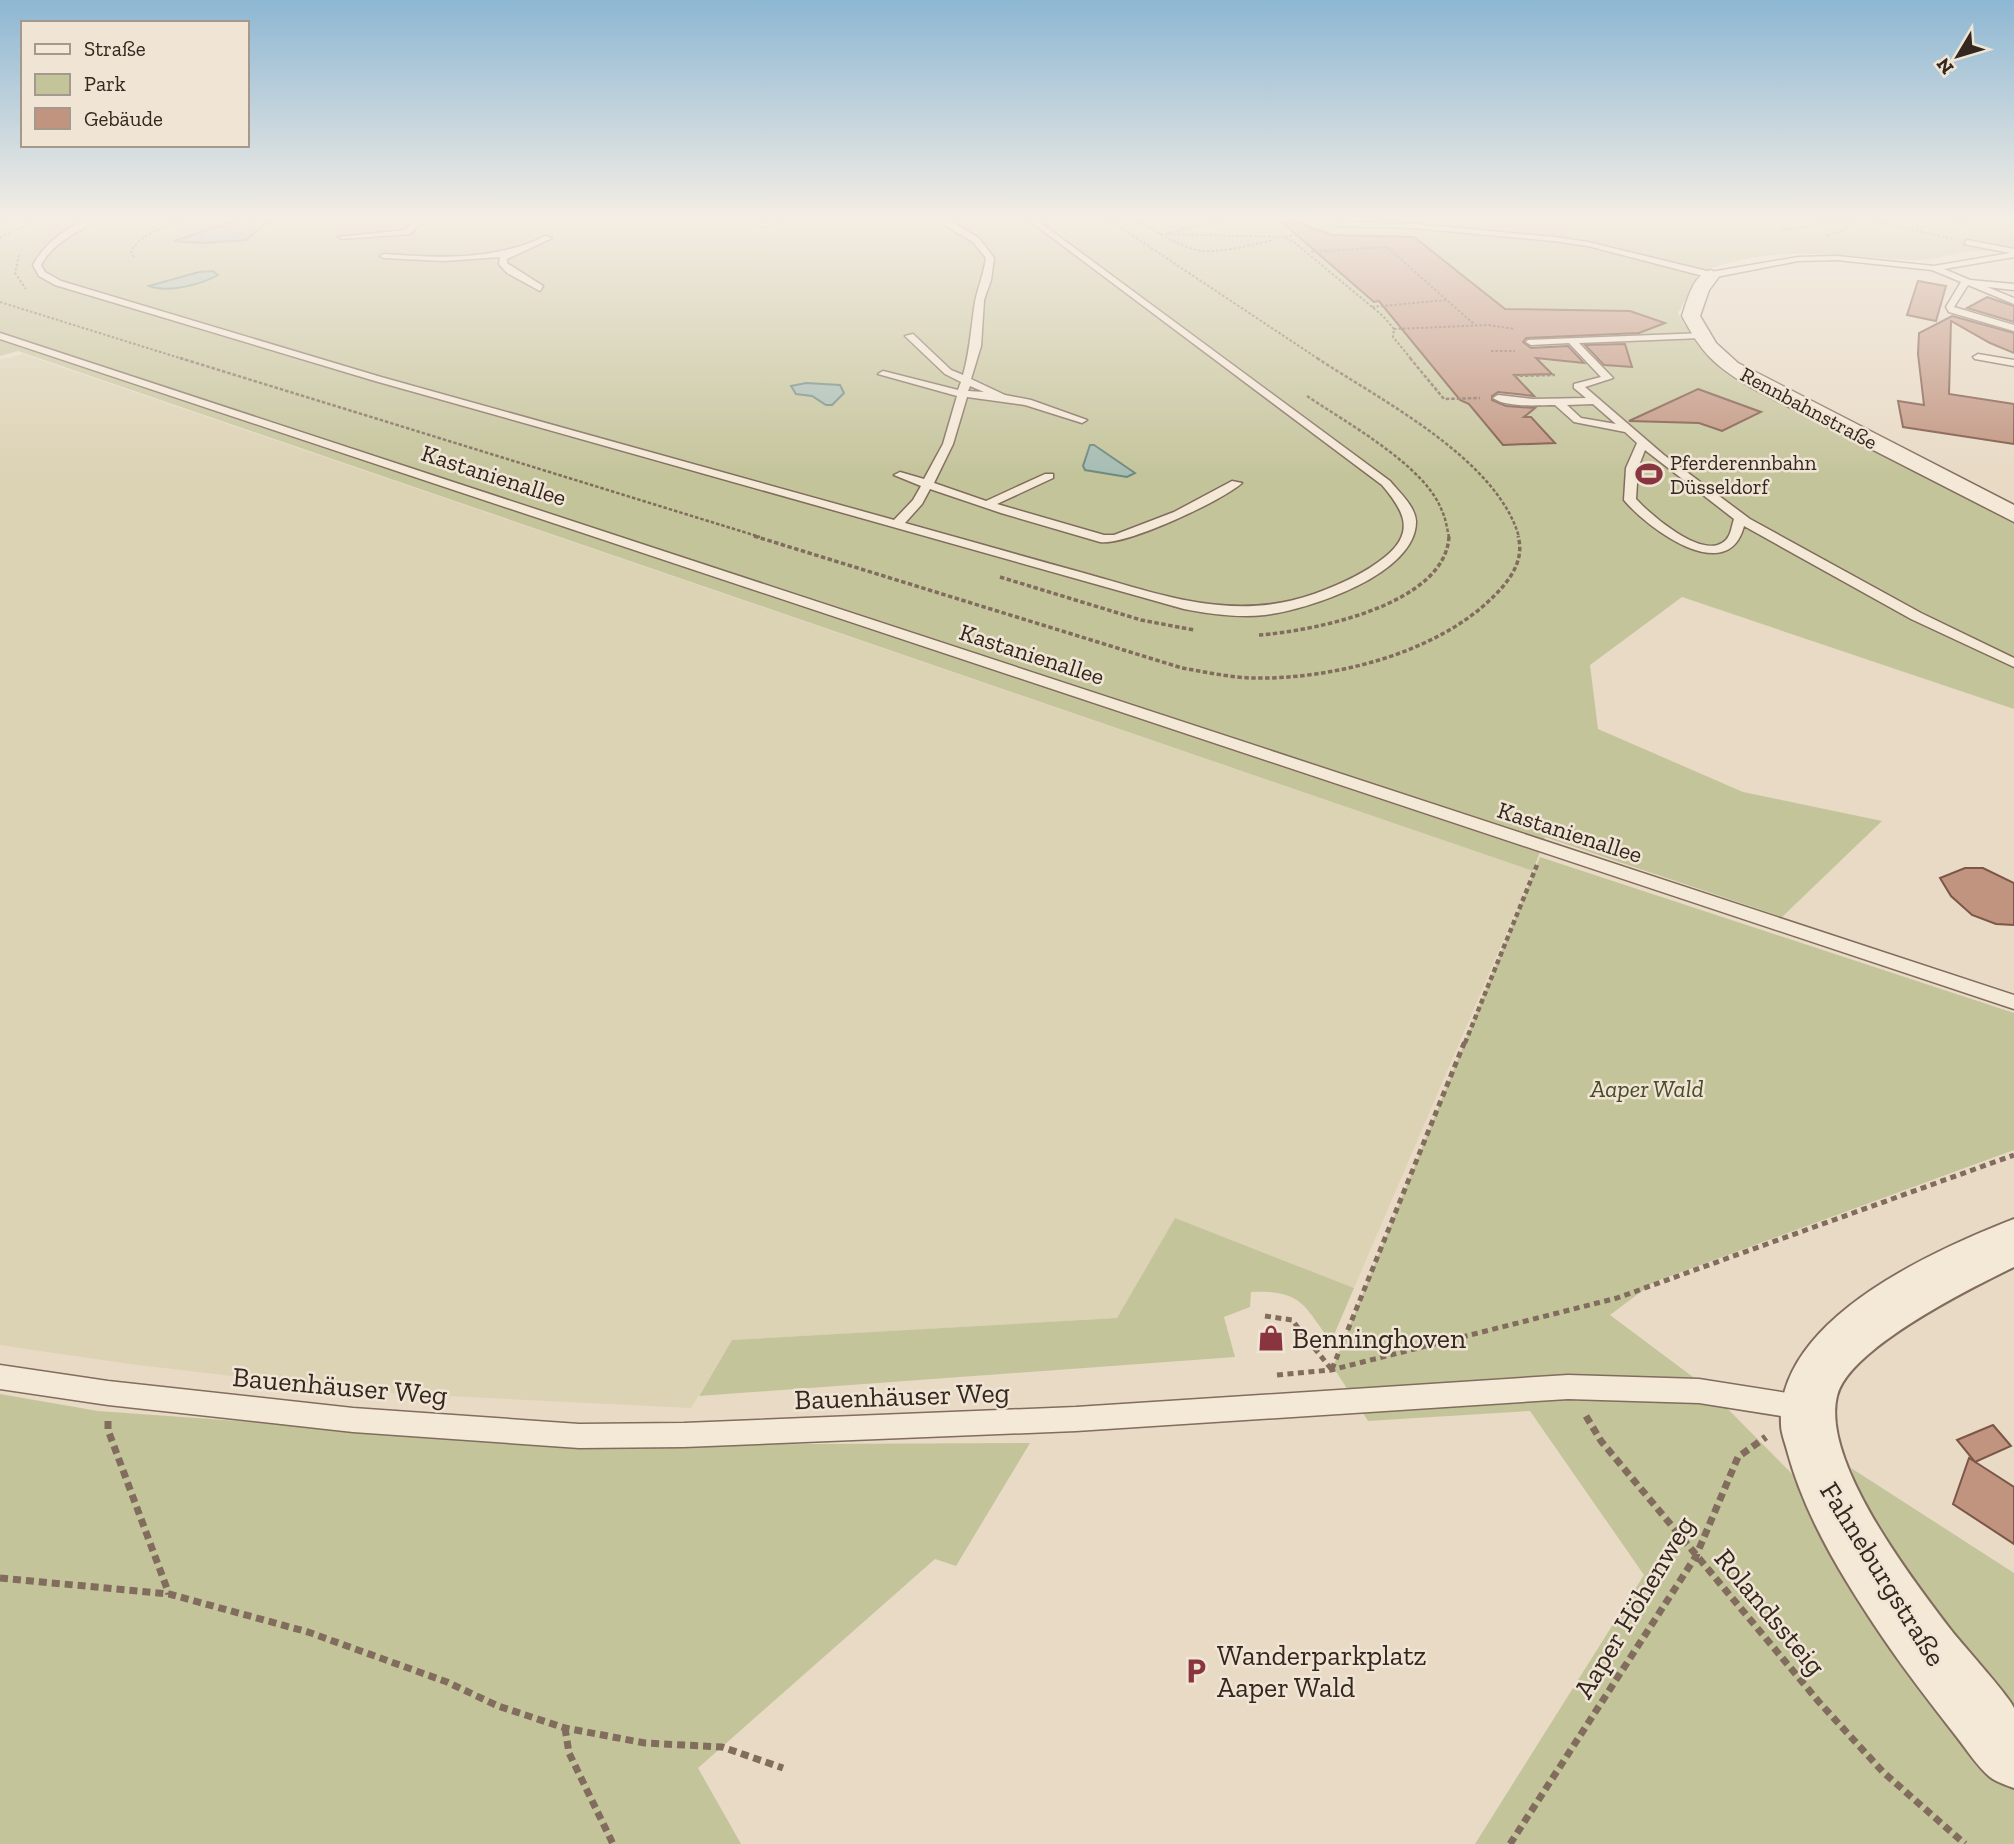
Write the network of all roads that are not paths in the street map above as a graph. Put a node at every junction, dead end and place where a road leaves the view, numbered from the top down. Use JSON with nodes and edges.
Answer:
{"nodes":[{"id":1,"x":128,"y":304,"type":"edge"},
{"id":2,"x":980,"y":304,"type":"edge"},
{"id":3,"x":1145,"y":304,"type":"edge"},
{"id":4,"x":1695,"y":304,"type":"edge"},
{"id":5,"x":1952,"y":304,"type":"edge"},
{"id":6,"x":2014,"y":328,"type":"edge"},
{"id":7,"x":1700,"y":335,"type":"junction"},
{"id":8,"x":0,"y":336,"type":"edge"},
{"id":9,"x":910,"y":336,"type":"dead end"},
{"id":10,"x":1571,"y":340,"type":"junction"},
{"id":11,"x":1531,"y":342,"type":"road end"},
{"id":12,"x":1979,"y":357,"type":"dead end"},
{"id":13,"x":2014,"y":363,"type":"edge"},
{"id":14,"x":883,"y":374,"type":"dead end"},
{"id":15,"x":968,"y":381,"type":"junction"},
{"id":16,"x":962,"y":393,"type":"junction"},
{"id":17,"x":1002,"y":397,"type":"junction"},
{"id":18,"x":1498,"y":398,"type":"road end"},
{"id":19,"x":1595,"y":401,"type":"junction"},
{"id":20,"x":1558,"y":402,"type":"junction"},
{"id":21,"x":1082,"y":420,"type":"dead end"},
{"id":22,"x":1629,"y":430,"type":"junction"},
{"id":23,"x":1643,"y":442,"type":"junction"},
{"id":24,"x":900,"y":475,"type":"dead end"},
{"id":25,"x":1048,"y":476,"type":"dead end"},
{"id":26,"x":1236,"y":483,"type":"dead end"},
{"id":27,"x":929,"y":484,"type":"junction"},
{"id":28,"x":986,"y":505,"type":"junction"},
{"id":29,"x":2014,"y":514,"type":"edge"},
{"id":30,"x":1740,"y":518,"type":"junction"},
{"id":31,"x":898,"y":523,"type":"junction"},
{"id":32,"x":2014,"y":663,"type":"edge"},
{"id":33,"x":2014,"y":1002,"type":"edge"},
{"id":34,"x":2014,"y":1242,"type":"edge"},
{"id":35,"x":0,"y":1377,"type":"edge"},
{"id":36,"x":1813,"y":1390,"type":"junction"},
{"id":37,"x":2014,"y":1756,"type":"edge"}],
"edges":[{"from":1,"to":31,"type":"lane"},
{"from":2,"to":15,"type":"lane"},
{"from":3,"to":31,"type":"lane"},
{"from":4,"to":7,"type":"street"},
{"from":5,"to":6,"type":"lane"},
{"from":7,"to":10,"type":"lane"},
{"from":7,"to":29,"type":"street","name":"Rennbahnstraße"},
{"from":8,"to":33,"type":"lane","name":"Kastanienallee"},
{"from":9,"to":15,"type":"lane"},
{"from":10,"to":11,"type":"lane"},
{"from":10,"to":19,"type":"lane"},
{"from":12,"to":13,"type":"lane"},
{"from":14,"to":16,"type":"lane"},
{"from":15,"to":16,"type":"lane"},
{"from":15,"to":17,"type":"lane"},
{"from":16,"to":17,"type":"lane"},
{"from":16,"to":27,"type":"lane"},
{"from":17,"to":21,"type":"lane"},
{"from":18,"to":20,"type":"lane"},
{"from":19,"to":20,"type":"lane"},
{"from":19,"to":22,"type":"lane"},
{"from":20,"to":22,"type":"lane"},
{"from":22,"to":23,"type":"lane"},
{"from":23,"to":30,"type":"lane"},
{"from":23,"to":30,"type":"lane"},
{"from":24,"to":27,"type":"lane"},
{"from":25,"to":28,"type":"lane"},
{"from":26,"to":28,"type":"lane"},
{"from":27,"to":28,"type":"lane"},
{"from":27,"to":31,"type":"lane"},
{"from":30,"to":32,"type":"lane"},
{"from":34,"to":36,"type":"street"},
{"from":35,"to":36,"type":"lane","name":"Bauenhäuser Weg"},
{"from":36,"to":37,"type":"street","name":"Fahneburgstraße"}]}
